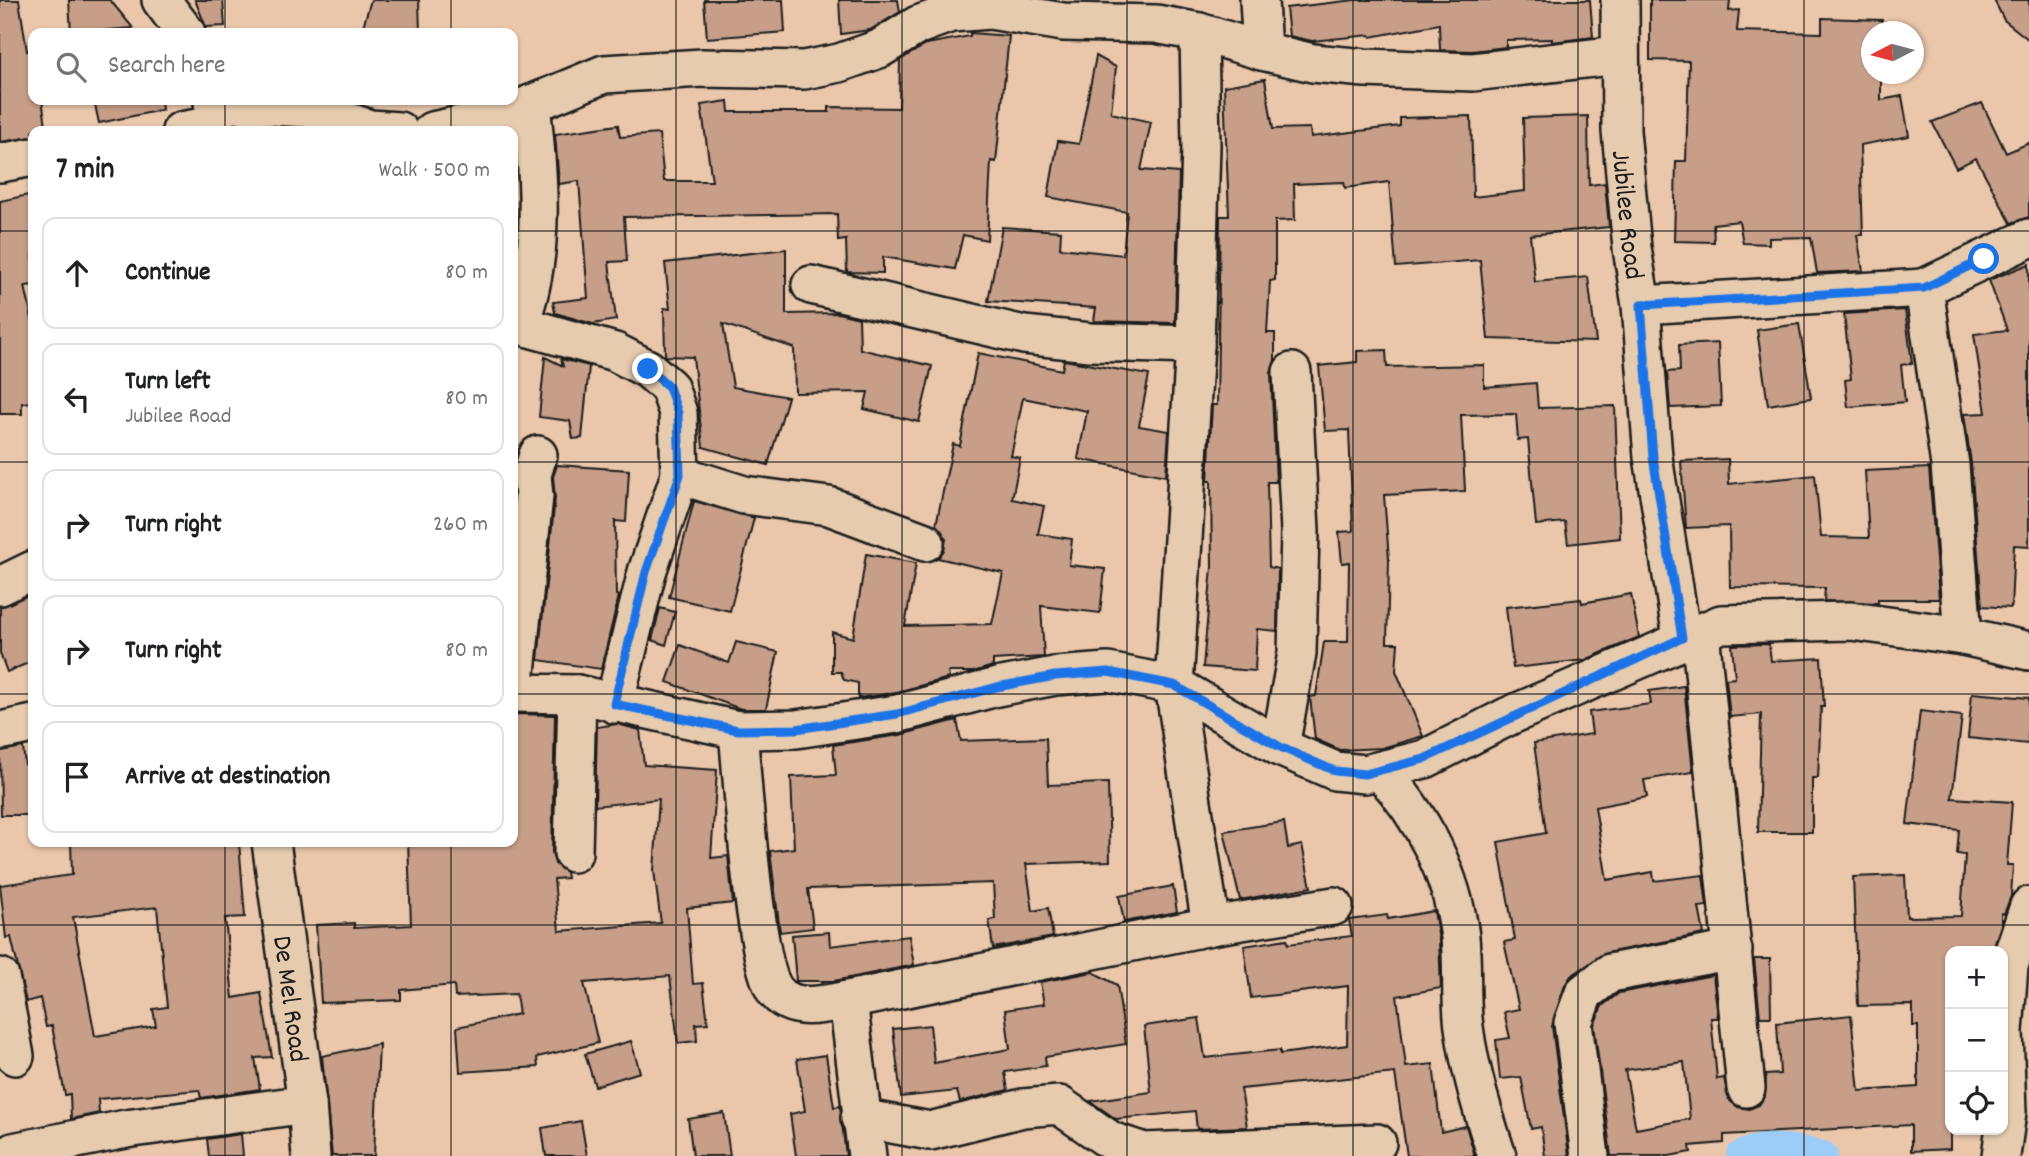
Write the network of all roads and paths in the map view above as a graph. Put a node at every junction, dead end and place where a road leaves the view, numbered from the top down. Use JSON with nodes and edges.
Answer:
{"nodes":[{"id":1,"x":161,"y":0,"type":"edge"},
{"id":2,"x":1259,"y":0,"type":"edge"},
{"id":3,"x":1620,"y":0,"type":"edge"},
{"id":4,"x":951,"y":6,"type":"edge"},
{"id":5,"x":1156,"y":12,"type":"edge"},
{"id":6,"x":182,"y":28,"type":"edge"},
{"id":7,"x":1199,"y":32,"type":"junction"},
{"id":8,"x":1262,"y":51,"type":"junction"},
{"id":9,"x":1619,"y":55,"type":"junction"},
{"id":10,"x":531,"y":104,"type":"junction"},
{"id":11,"x":207,"y":118,"type":"edge"},
{"id":12,"x":361,"y":126,"type":"edge"},
{"id":13,"x":455,"y":126,"type":"edge"},
{"id":14,"x":28,"y":159,"type":"edge"},
{"id":15,"x":0,"y":163,"type":"edge"},
{"id":16,"x":2029,"y":237,"type":"edge"},
{"id":17,"x":811,"y":285,"type":"dead end"},
{"id":18,"x":1924,"y":288,"type":"junction"},
{"id":19,"x":1641,"y":305,"type":"junction"},
{"id":20,"x":518,"y":319,"type":"edge"},
{"id":21,"x":518,"y":324,"type":"edge"},
{"id":22,"x":1195,"y":345,"type":"junction"},
{"id":23,"x":1292,"y":372,"type":"dead end"},
{"id":24,"x":538,"y":455,"type":"dead end"},
{"id":25,"x":680,"y":475,"type":"junction"},
{"id":26,"x":925,"y":542,"type":"dead end"},
{"id":27,"x":28,"y":572,"type":"edge"},
{"id":28,"x":0,"y":586,"type":"edge"},
{"id":29,"x":1691,"y":635,"type":"junction"},
{"id":30,"x":1963,"y":636,"type":"junction"},
{"id":31,"x":518,"y":646,"type":"edge"},
{"id":32,"x":2029,"y":652,"type":"edge"},
{"id":33,"x":1174,"y":685,"type":"junction"},
{"id":34,"x":518,"y":693,"type":"edge"},
{"id":35,"x":577,"y":694,"type":"junction"},
{"id":36,"x":614,"y":704,"type":"junction"},
{"id":37,"x":28,"y":725,"type":"edge"},
{"id":38,"x":738,"y":730,"type":"junction"},
{"id":39,"x":0,"y":731,"type":"edge"},
{"id":40,"x":1280,"y":747,"type":"junction"},
{"id":41,"x":1380,"y":771,"type":"junction"},
{"id":42,"x":272,"y":847,"type":"edge"},
{"id":43,"x":573,"y":853,"type":"dead end"},
{"id":44,"x":1334,"y":906,"type":"dead end"},
{"id":45,"x":2029,"y":906,"type":"edge"},
{"id":46,"x":1211,"y":926,"type":"junction"},
{"id":47,"x":1733,"y":950,"type":"junction"},
{"id":48,"x":0,"y":977,"type":"edge"},
{"id":49,"x":848,"y":1000,"type":"junction"},
{"id":50,"x":15,"y":1056,"type":"dead end"},
{"id":51,"x":1746,"y":1088,"type":"dead end"},
{"id":52,"x":307,"y":1104,"type":"junction"},
{"id":53,"x":860,"y":1118,"type":"junction"},
{"id":54,"x":127,"y":1143,"type":"edge"},
{"id":55,"x":1377,"y":1143,"type":"dead end"},
{"id":56,"x":13,"y":1152,"type":"dead end"},
{"id":57,"x":311,"y":1156,"type":"edge"},
{"id":58,"x":867,"y":1156,"type":"edge"},
{"id":59,"x":1497,"y":1156,"type":"edge"},
{"id":60,"x":1590,"y":1156,"type":"edge"},
{"id":61,"x":2001,"y":1156,"type":"edge"}],
"edges":[{"from":1,"to":6,"type":"street"},
{"from":2,"to":8,"type":"street"},
{"from":3,"to":9,"type":"street","name":"Jubilee Road"},
{"from":4,"to":5,"type":"street"},
{"from":4,"to":10,"type":"street"},
{"from":5,"to":7,"type":"street"},
{"from":7,"to":8,"type":"street"},
{"from":7,"to":22,"type":"street"},
{"from":8,"to":9,"type":"street"},
{"from":9,"to":19,"type":"street","name":"Jubilee Road"},
{"from":10,"to":13,"type":"street"},
{"from":10,"to":20,"type":"street"},
{"from":11,"to":12,"type":"street"},
{"from":14,"to":15,"type":"street"},
{"from":16,"to":18,"type":"street"},
{"from":17,"to":22,"type":"street"},
{"from":18,"to":19,"type":"street"},
{"from":18,"to":30,"type":"street"},
{"from":19,"to":29,"type":"street","name":"Jubilee Road"},
{"from":21,"to":25,"type":"street"},
{"from":22,"to":33,"type":"street"},
{"from":23,"to":40,"type":"street"},
{"from":24,"to":31,"type":"street"},
{"from":25,"to":26,"type":"street"},
{"from":25,"to":36,"type":"street"},
{"from":27,"to":28,"type":"street"},
{"from":29,"to":30,"type":"street"},
{"from":29,"to":41,"type":"street"},
{"from":29,"to":47,"type":"street","name":"Jubilee Road"},
{"from":30,"to":32,"type":"street"},
{"from":33,"to":38,"type":"street"},
{"from":33,"to":40,"type":"street"},
{"from":33,"to":46,"type":"street"},
{"from":34,"to":35,"type":"street"},
{"from":35,"to":36,"type":"street"},
{"from":35,"to":43,"type":"street"},
{"from":36,"to":38,"type":"street"},
{"from":37,"to":39,"type":"street"},
{"from":38,"to":49,"type":"street"},
{"from":40,"to":41,"type":"street"},
{"from":41,"to":59,"type":"street"},
{"from":42,"to":52,"type":"street","name":"De Mel Road"},
{"from":44,"to":46,"type":"street"},
{"from":45,"to":61,"type":"street"},
{"from":46,"to":49,"type":"street"},
{"from":47,"to":51,"type":"street","name":"Jubilee Road"},
{"from":47,"to":60,"type":"street"},
{"from":48,"to":50,"type":"street"},
{"from":49,"to":53,"type":"street"},
{"from":52,"to":54,"type":"street"},
{"from":52,"to":57,"type":"street","name":"De Mel Road"},
{"from":53,"to":55,"type":"street"},
{"from":53,"to":58,"type":"street"},
{"from":54,"to":56,"type":"street"}]}
